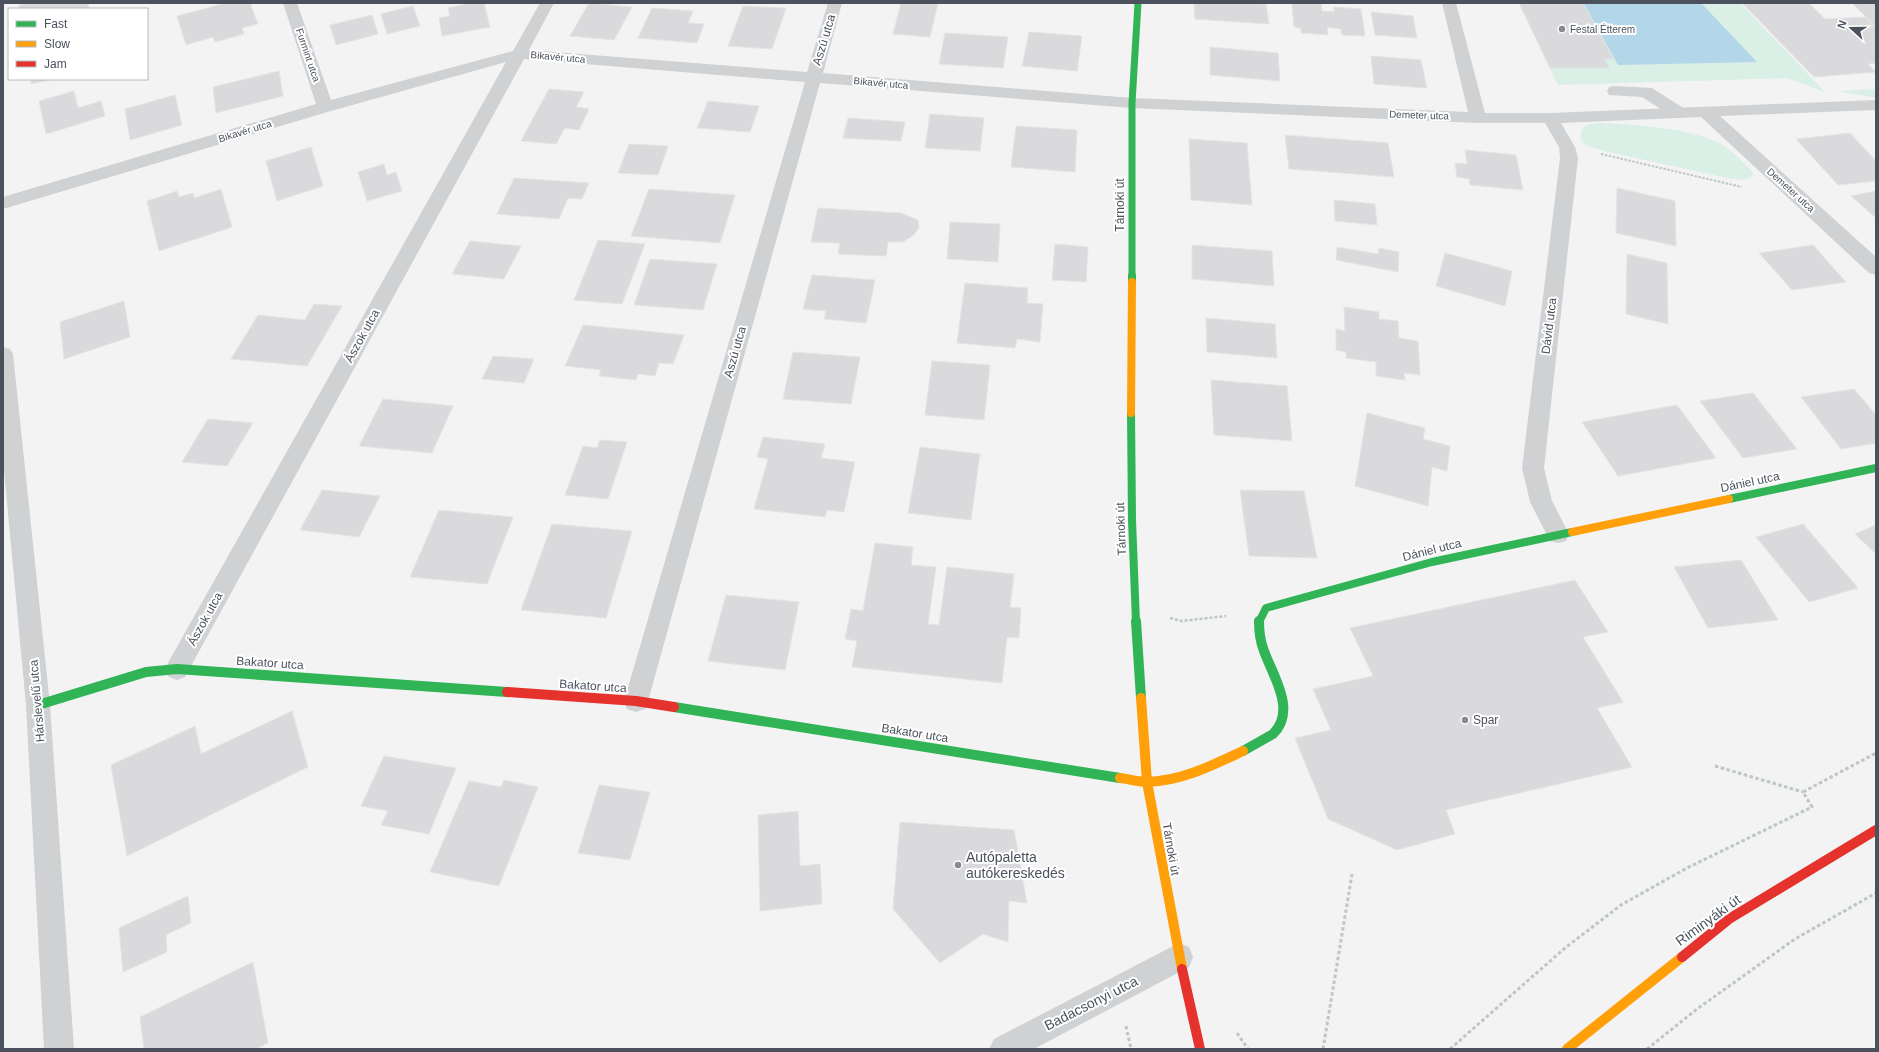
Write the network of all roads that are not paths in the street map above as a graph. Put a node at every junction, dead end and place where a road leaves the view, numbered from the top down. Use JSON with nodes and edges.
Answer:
{"nodes":[{"id":1,"x":290,"y":3,"type":"edge"},
{"id":2,"x":547,"y":3,"type":"edge"},
{"id":3,"x":835,"y":3,"type":"edge"},
{"id":4,"x":1138,"y":3,"type":"edge"},
{"id":5,"x":1449,"y":3,"type":"edge"},
{"id":6,"x":519,"y":54,"type":"junction"},
{"id":7,"x":813,"y":77,"type":"junction"},
{"id":8,"x":1615,"y":91,"type":"dead end"},
{"id":9,"x":1132,"y":104,"type":"junction"},
{"id":10,"x":1876,"y":105,"type":"edge"},
{"id":11,"x":325,"y":107,"type":"junction"},
{"id":12,"x":1705,"y":112,"type":"junction"},
{"id":13,"x":1679,"y":113,"type":"junction"},
{"id":14,"x":1478,"y":118,"type":"junction"},
{"id":15,"x":1550,"y":118,"type":"junction"},
{"id":16,"x":3,"y":203,"type":"edge"},
{"id":17,"x":1876,"y":268,"type":"edge"},
{"id":18,"x":3,"y":354,"type":"edge"},
{"id":19,"x":1876,"y":468,"type":"edge"},
{"id":20,"x":1558,"y":534,"type":"junction"},
{"id":21,"x":177,"y":669,"type":"junction"},
{"id":22,"x":636,"y":701,"type":"junction"},
{"id":23,"x":38,"y":705,"type":"junction"},
{"id":24,"x":1147,"y":782,"type":"junction"},
{"id":25,"x":1876,"y":830,"type":"edge"},
{"id":26,"x":1179,"y":957,"type":"junction"},
{"id":27,"x":1204,"y":1046,"type":"edge"},
{"id":28,"x":59,"y":1049,"type":"edge"},
{"id":29,"x":1004,"y":1049,"type":"edge"},
{"id":30,"x":1568,"y":1049,"type":"edge"}],
"edges":[{"from":1,"to":11,"type":"street","name":"Furmint utca"},
{"from":2,"to":6,"type":"street","name":"Ászok utca"},
{"from":3,"to":7,"type":"street","name":"Aszú utca"},
{"from":4,"to":9,"type":"street","name":"Tárnoki út"},
{"from":5,"to":14,"type":"street"},
{"from":6,"to":7,"type":"street","name":"Bikavér utca"},
{"from":6,"to":11,"type":"street","name":"Bikavér utca"},
{"from":6,"to":21,"type":"street","name":"Ászok utca"},
{"from":7,"to":9,"type":"street","name":"Bikavér utca"},
{"from":7,"to":22,"type":"street","name":"Aszú utca"},
{"from":8,"to":13,"type":"street"},
{"from":9,"to":14,"type":"street","name":"Demeter utca"},
{"from":9,"to":24,"type":"street","name":"Tárnoki út"},
{"from":10,"to":12,"type":"street","name":"Demeter utca"},
{"from":11,"to":16,"type":"street","name":"Bikavér utca"},
{"from":12,"to":13,"type":"street","name":"Demeter utca"},
{"from":12,"to":17,"type":"street","name":"Demeter utca"},
{"from":13,"to":15,"type":"street","name":"Demeter utca"},
{"from":14,"to":15,"type":"street","name":"Demeter utca"},
{"from":15,"to":20,"type":"street","name":"Dávid utca"},
{"from":18,"to":23,"type":"street","name":"Hárslevelű utca"},
{"from":19,"to":20,"type":"street","name":"Dániel utca"},
{"from":20,"to":24,"type":"street","name":"Dániel utca"},
{"from":21,"to":22,"type":"street","name":"Bakator utca"},
{"from":21,"to":23,"type":"street","name":"Bakator utca"},
{"from":22,"to":24,"type":"street","name":"Bakator utca"},
{"from":23,"to":28,"type":"street","name":"Hárslevelű utca"},
{"from":24,"to":26,"type":"street","name":"Tárnoki út"},
{"from":25,"to":30,"type":"street","name":"Riminyáki út"},
{"from":26,"to":27,"type":"street","name":"Tárnoki út"},
{"from":26,"to":29,"type":"street","name":"Badacsonyi utca"}]}
